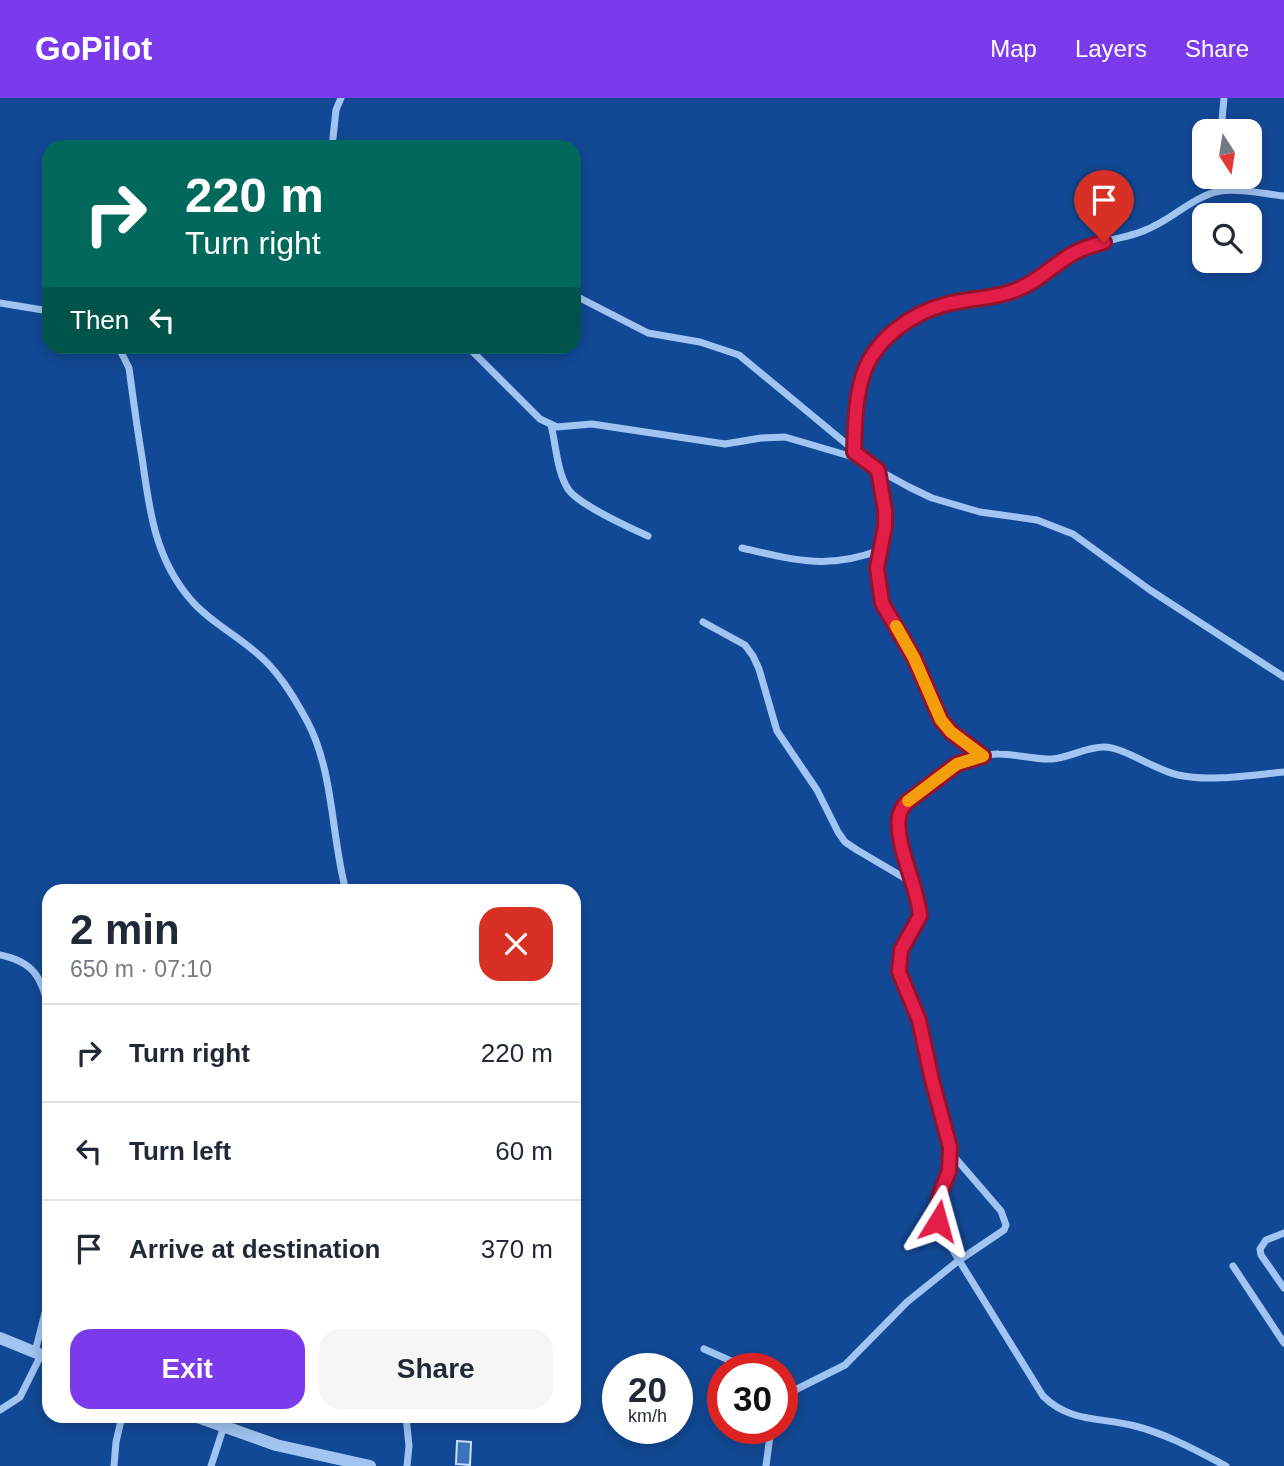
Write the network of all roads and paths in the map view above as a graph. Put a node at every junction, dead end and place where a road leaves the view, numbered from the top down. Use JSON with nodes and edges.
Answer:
{"nodes":[{"id":1,"x":341,"y":98,"type":"edge"},
{"id":2,"x":1224,"y":98,"type":"edge"},
{"id":3,"x":1222,"y":119,"type":"edge"},
{"id":4,"x":333,"y":140,"type":"edge"},
{"id":5,"x":1219,"y":191,"type":"joint"},
{"id":6,"x":1284,"y":196,"type":"edge"},
{"id":7,"x":581,"y":299,"type":"edge"},
{"id":8,"x":0,"y":303,"type":"edge"},
{"id":9,"x":42,"y":310,"type":"edge"},
{"id":10,"x":122,"y":354,"type":"edge"},
{"id":11,"x":475,"y":354,"type":"edge"},
{"id":12,"x":551,"y":425,"type":"junction"},
{"id":13,"x":854,"y":452,"type":"junction"},
{"id":14,"x":864,"y":460,"type":"junction"},
{"id":15,"x":878,"y":470,"type":"junction"},
{"id":16,"x":648,"y":536,"type":"dead end"},
{"id":17,"x":742,"y":548,"type":"dead end"},
{"id":18,"x":880,"y":550,"type":"junction"},
{"id":19,"x":703,"y":622,"type":"dead end"},
{"id":20,"x":1284,"y":677,"type":"edge"},
{"id":21,"x":983,"y":756,"type":"junction"},
{"id":22,"x":1284,"y":772,"type":"edge"},
{"id":23,"x":913,"y":883,"type":"junction"},
{"id":24,"x":344,"y":884,"type":"edge"},
{"id":25,"x":0,"y":955,"type":"edge"},
{"id":26,"x":42,"y":981,"type":"edge"},
{"id":27,"x":951,"y":1153,"type":"junction"},
{"id":28,"x":1284,"y":1233,"type":"edge"},
{"id":29,"x":958,"y":1261,"type":"junction"},
{"id":30,"x":1233,"y":1266,"type":"dead end"},
{"id":31,"x":1284,"y":1288,"type":"edge"},
{"id":32,"x":1,"y":1339,"type":"edge"},
{"id":33,"x":1284,"y":1343,"type":"edge"},
{"id":34,"x":704,"y":1349,"type":"dead end"},
{"id":35,"x":713,"y":1353,"type":"edge"},
{"id":36,"x":42,"y":1355,"type":"edge"},
{"id":37,"x":798,"y":1388,"type":"edge"},
{"id":38,"x":3,"y":1406,"type":"edge"},
{"id":39,"x":120,"y":1423,"type":"edge"},
{"id":40,"x":215,"y":1423,"type":"edge"},
{"id":41,"x":407,"y":1423,"type":"edge"},
{"id":42,"x":224,"y":1426,"type":"junction"},
{"id":43,"x":768,"y":1444,"type":"edge"},
{"id":44,"x":337,"y":1462,"type":"edge"},
{"id":45,"x":114,"y":1466,"type":"edge"},
{"id":46,"x":211,"y":1466,"type":"edge"},
{"id":47,"x":370,"y":1466,"type":"edge"},
{"id":48,"x":407,"y":1466,"type":"edge"},
{"id":49,"x":765,"y":1466,"type":"edge"},
{"id":50,"x":1226,"y":1466,"type":"edge"}],
"edges":[{"from":1,"to":4,"type":"street"},
{"from":2,"to":3,"type":"street"},
{"from":5,"to":6,"type":"street"},
{"from":5,"to":13,"type":"street"},
{"from":7,"to":13,"type":"street"},
{"from":8,"to":9,"type":"street"},
{"from":10,"to":24,"type":"street"},
{"from":11,"to":12,"type":"street"},
{"from":12,"to":14,"type":"street"},
{"from":12,"to":16,"type":"street"},
{"from":13,"to":14,"type":"street"},
{"from":14,"to":15,"type":"street"},
{"from":15,"to":18,"type":"street"},
{"from":15,"to":20,"type":"street"},
{"from":17,"to":18,"type":"street"},
{"from":18,"to":21,"type":"street"},
{"from":19,"to":23,"type":"street"},
{"from":21,"to":22,"type":"street"},
{"from":21,"to":23,"type":"street"},
{"from":23,"to":27,"type":"street"},
{"from":25,"to":26,"type":"street"},
{"from":27,"to":29,"type":"street"},
{"from":27,"to":29,"type":"street"},
{"from":28,"to":31,"type":"street"},
{"from":29,"to":37,"type":"street"},
{"from":29,"to":50,"type":"street"},
{"from":30,"to":33,"type":"street"},
{"from":32,"to":36,"type":"street"},
{"from":34,"to":35,"type":"street"},
{"from":36,"to":38,"type":"street"},
{"from":39,"to":45,"type":"street"},
{"from":40,"to":42,"type":"street"},
{"from":41,"to":48,"type":"street"},
{"from":42,"to":44,"type":"street"},
{"from":42,"to":46,"type":"street"},
{"from":43,"to":49,"type":"street"},
{"from":44,"to":47,"type":"street"}]}
